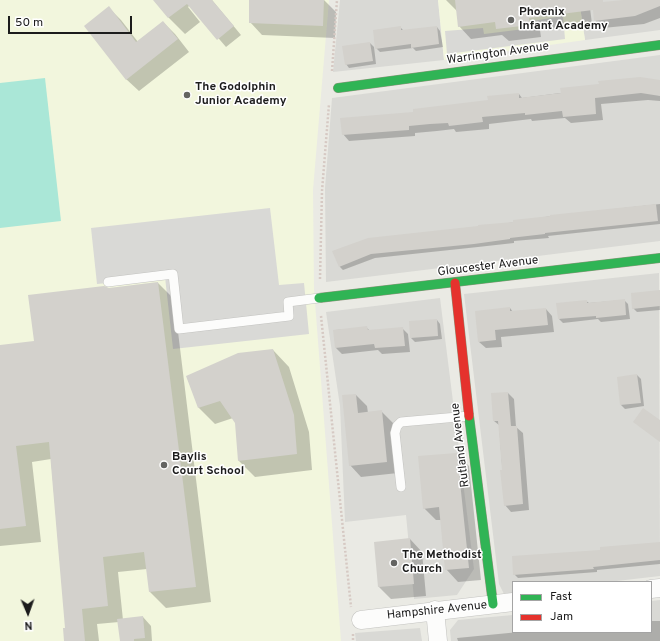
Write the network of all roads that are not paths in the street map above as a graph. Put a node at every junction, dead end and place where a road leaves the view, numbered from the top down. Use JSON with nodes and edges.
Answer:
{"nodes":[{"id":1,"x":660,"y":45,"type":"edge"},
{"id":2,"x":338,"y":88,"type":"dead end"},
{"id":3,"x":660,"y":258,"type":"edge"},
{"id":4,"x":108,"y":282,"type":"dead end"},
{"id":5,"x":455,"y":283,"type":"junction"},
{"id":6,"x":319,"y":298,"type":"joint"},
{"id":7,"x":469,"y":416,"type":"junction"},
{"id":8,"x":401,"y":487,"type":"dead end"},
{"id":9,"x":512,"y":602,"type":"edge"},
{"id":10,"x":493,"y":604,"type":"junction"},
{"id":11,"x":435,"y":610,"type":"junction"},
{"id":12,"x":355,"y":620,"type":"road end"},
{"id":13,"x":438,"y":641,"type":"edge"}],
"edges":[{"from":1,"to":2,"type":"street","name":"Warrington Avenue"},
{"from":3,"to":5,"type":"street","name":"Gloucester Avenue"},
{"from":4,"to":6,"type":"lane"},
{"from":5,"to":6,"type":"street","name":"Gloucester Avenue"},
{"from":5,"to":7,"type":"street","name":"Rutland Avenue"},
{"from":7,"to":8,"type":"lane"},
{"from":7,"to":10,"type":"street","name":"Rutland Avenue"},
{"from":9,"to":10,"type":"street","name":"Hampshire Avenue"},
{"from":10,"to":11,"type":"street","name":"Hampshire Avenue"},
{"from":11,"to":12,"type":"street","name":"Hampshire Avenue"},
{"from":11,"to":13,"type":"street"}]}
